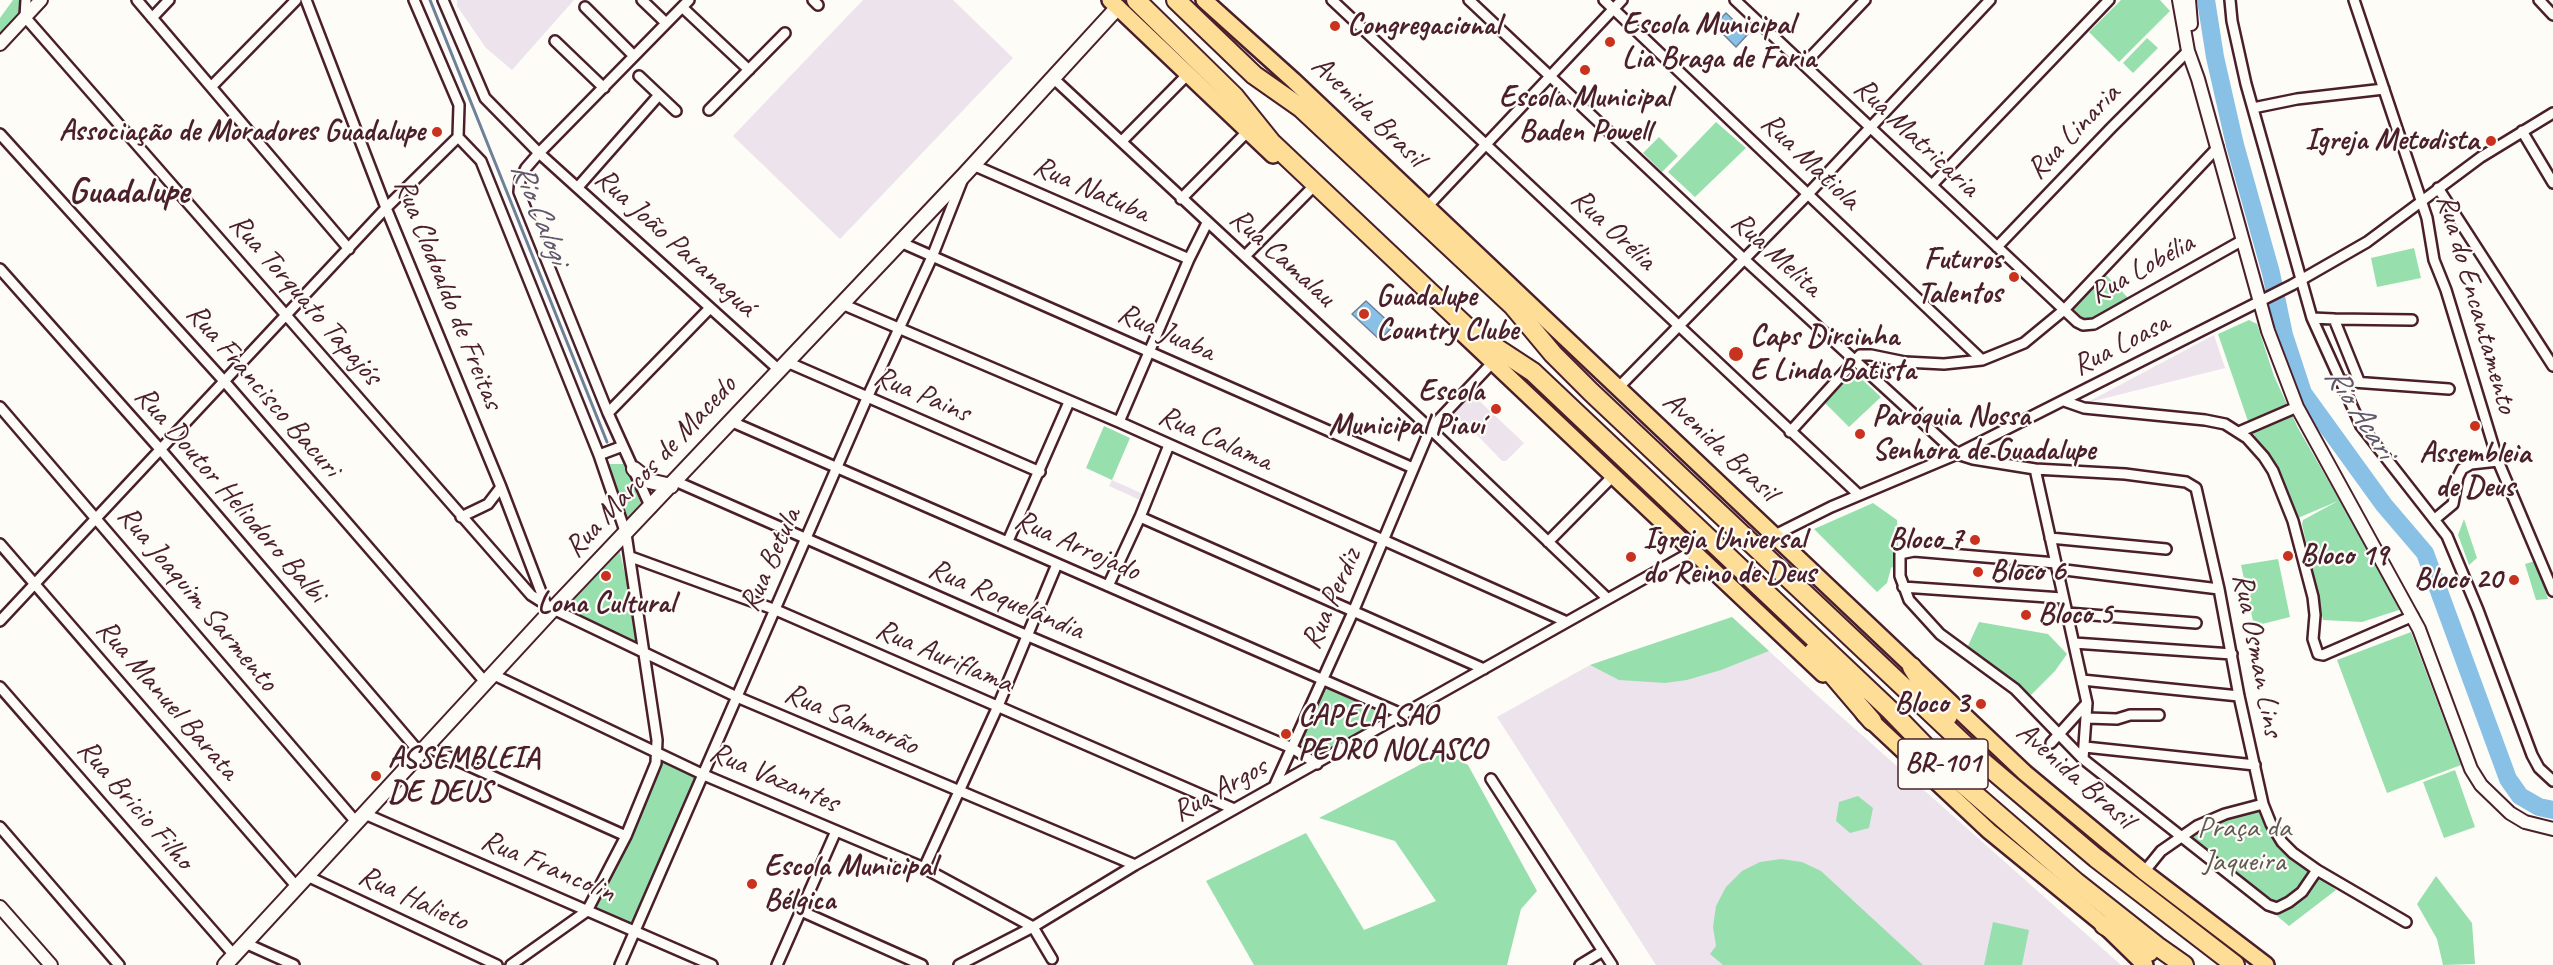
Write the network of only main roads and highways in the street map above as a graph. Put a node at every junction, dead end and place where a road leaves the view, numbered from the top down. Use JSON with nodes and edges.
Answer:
{"nodes":[{"id":1,"x":1136,"y":0,"type":"edge"},
{"id":2,"x":1176,"y":0,"type":"edge"},
{"id":3,"x":1204,"y":0,"type":"edge"},
{"id":4,"x":1114,"y":4,"type":"edge"},
{"id":5,"x":634,"y":470,"type":"road end"},
{"id":6,"x":673,"y":483,"type":"junction"},
{"id":7,"x":1751,"y":580,"type":"junction"},
{"id":8,"x":1912,"y":667,"type":"junction"},
{"id":9,"x":1872,"y":722,"type":"junction"},
{"id":10,"x":2046,"y":816,"type":"junction"},
{"id":11,"x":2174,"y":920,"type":"junction"},
{"id":12,"x":2104,"y":925,"type":"junction"},
{"id":13,"x":229,"y":960,"type":"edge"},
{"id":14,"x":2145,"y":965,"type":"edge"},
{"id":15,"x":2171,"y":965,"type":"edge"},
{"id":16,"x":2184,"y":965,"type":"edge"},
{"id":17,"x":2235,"y":965,"type":"edge"},
{"id":18,"x":2250,"y":965,"type":"edge"},
{"id":19,"x":2266,"y":965,"type":"edge"}],
"edges":[{"from":1,"to":7,"type":"highway","number":"BR-101"},
{"from":2,"to":10,"type":"highway","name":"Avenida Brasil","number":"BR-101"},
{"from":3,"to":8,"type":"main road","name":"Avenida Brasil"},
{"from":4,"to":6,"type":"main road","name":"Rua Marcos de Macedo"},
{"from":4,"to":9,"type":"main road"},
{"from":5,"to":6,"type":"main road"},
{"from":6,"to":13,"type":"main road","name":"Rua Marcos de Macedo"},
{"from":7,"to":9,"type":"highway"},
{"from":7,"to":16,"type":"highway","number":"BR-101"},
{"from":8,"to":10,"type":"highway"},
{"from":8,"to":19,"type":"main road","name":"Avenida Brasil"},
{"from":9,"to":12,"type":"main road"},
{"from":10,"to":11,"type":"highway","name":"Avenida Brasil","number":"BR-101"},
{"from":11,"to":17,"type":"highway","name":"Avenida Brasil","number":"BR-101"},
{"from":11,"to":18,"type":"highway"},
{"from":12,"to":14,"type":"main road"},
{"from":12,"to":15,"type":"highway"}]}
